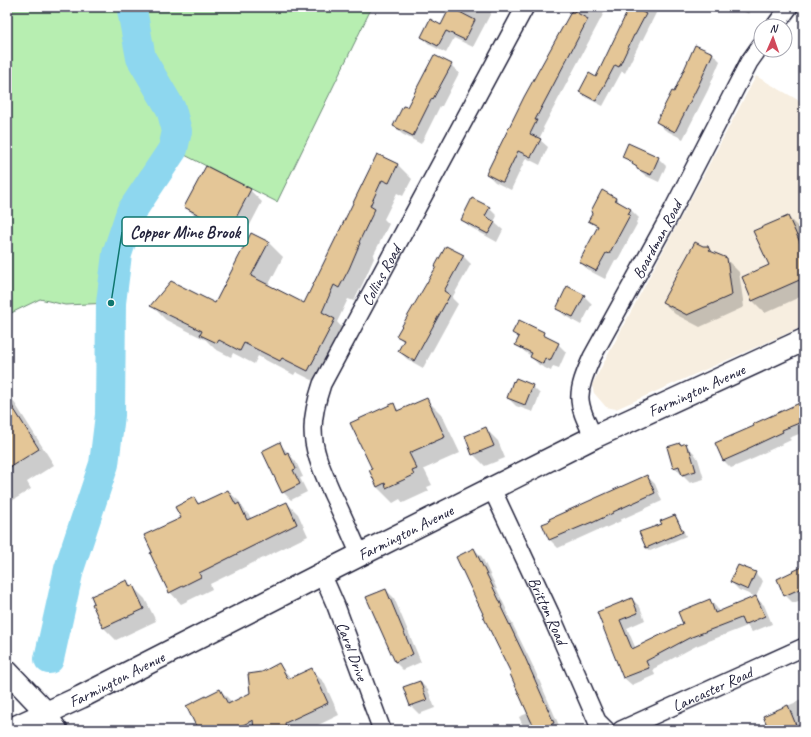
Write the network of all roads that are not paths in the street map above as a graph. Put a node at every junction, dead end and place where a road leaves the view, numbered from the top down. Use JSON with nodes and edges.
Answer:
{"nodes":[{"id":1,"x":525,"y":7,"type":"edge"},
{"id":2,"x":789,"y":7,"type":"edge"},
{"id":3,"x":781,"y":18,"type":"edge"},
{"id":4,"x":753,"y":56,"type":"edge"},
{"id":5,"x":804,"y":340,"type":"edge"},
{"id":6,"x":594,"y":437,"type":"junction"},
{"id":7,"x":492,"y":489,"type":"junction"},
{"id":8,"x":360,"y":555,"type":"junction"},
{"id":9,"x":322,"y":574,"type":"junction"},
{"id":10,"x":804,"y":647,"type":"edge"},
{"id":11,"x":7,"y":671,"type":"edge"},
{"id":12,"x":53,"y":722,"type":"edge"},
{"id":13,"x":9,"y":730,"type":"edge"},
{"id":14,"x":382,"y":730,"type":"edge"},
{"id":15,"x":606,"y":730,"type":"edge"},
{"id":16,"x":621,"y":730,"type":"edge"}],
"edges":[{"from":1,"to":8,"type":"street","name":"Collins Road"},
{"from":2,"to":3,"type":"street"},
{"from":4,"to":6,"type":"street","name":"Boardman Road"},
{"from":5,"to":6,"type":"highway","name":"Farmington Avenue"},
{"from":6,"to":7,"type":"highway","name":"Farmington Avenue"},
{"from":7,"to":8,"type":"highway","name":"Farmington Avenue"},
{"from":7,"to":15,"type":"street","name":"Britton Road"},
{"from":8,"to":9,"type":"highway","name":"Farmington Avenue"},
{"from":9,"to":12,"type":"highway","name":"Farmington Avenue"},
{"from":9,"to":14,"type":"street","name":"Carol Drive"},
{"from":10,"to":16,"type":"street","name":"Lancaster Road"},
{"from":11,"to":12,"type":"main road"},
{"from":12,"to":13,"type":"highway","name":"Farmington Avenue"}]}
